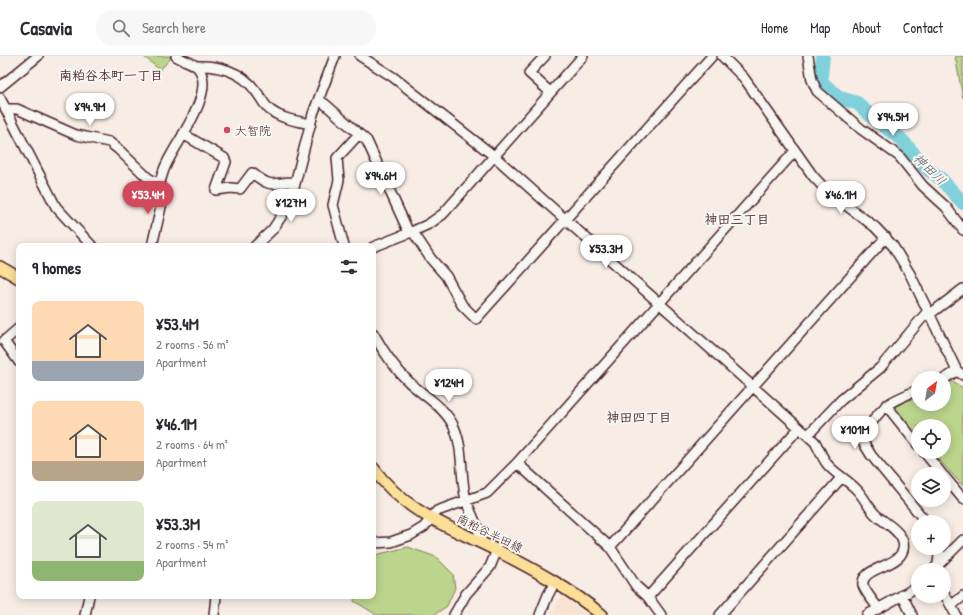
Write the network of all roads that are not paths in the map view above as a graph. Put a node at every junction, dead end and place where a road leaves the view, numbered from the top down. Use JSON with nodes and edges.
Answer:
{"nodes":[{"id":1,"x":38,"y":56,"type":"edge"},
{"id":2,"x":176,"y":56,"type":"edge"},
{"id":3,"x":335,"y":56,"type":"edge"},
{"id":4,"x":360,"y":56,"type":"edge"},
{"id":5,"x":545,"y":56,"type":"edge"},
{"id":6,"x":583,"y":56,"type":"edge"},
{"id":7,"x":712,"y":56,"type":"edge"},
{"id":8,"x":722,"y":56,"type":"edge"},
{"id":9,"x":808,"y":56,"type":"edge"},
{"id":10,"x":197,"y":66,"type":"junction"},
{"id":11,"x":0,"y":87,"type":"edge"},
{"id":12,"x":550,"y":92,"type":"junction"},
{"id":13,"x":0,"y":98,"type":"edge"},
{"id":14,"x":319,"y":100,"type":"junction"},
{"id":15,"x":6,"y":109,"type":"junction"},
{"id":16,"x":311,"y":124,"type":"junction"},
{"id":17,"x":183,"y":134,"type":"junction"},
{"id":18,"x":359,"y":134,"type":"junction"},
{"id":19,"x":794,"y":152,"type":"junction"},
{"id":20,"x":494,"y":156,"type":"junction"},
{"id":21,"x":295,"y":182,"type":"junction"},
{"id":22,"x":159,"y":184,"type":"junction"},
{"id":23,"x":566,"y":219,"type":"junction"},
{"id":24,"x":963,"y":230,"type":"edge"},
{"id":25,"x":411,"y":232,"type":"junction"},
{"id":26,"x":886,"y":237,"type":"junction"},
{"id":27,"x":89,"y":243,"type":"edge"},
{"id":28,"x":153,"y":243,"type":"edge"},
{"id":29,"x":258,"y":243,"type":"edge"},
{"id":30,"x":343,"y":243,"type":"edge"},
{"id":31,"x":376,"y":246,"type":"edge"},
{"id":32,"x":0,"y":267,"type":"edge"},
{"id":33,"x":16,"y":276,"type":"edge"},
{"id":34,"x":963,"y":289,"type":"edge"},
{"id":35,"x":659,"y":303,"type":"junction"},
{"id":36,"x":929,"y":312,"type":"junction"},
{"id":37,"x":16,"y":331,"type":"edge"},
{"id":38,"x":376,"y":338,"type":"edge"},
{"id":39,"x":16,"y":358,"type":"edge"},
{"id":40,"x":960,"y":373,"type":"edge"},
{"id":41,"x":753,"y":387,"type":"junction"},
{"id":42,"x":911,"y":393,"type":"edge"},
{"id":43,"x":886,"y":405,"type":"junction"},
{"id":44,"x":799,"y":428,"type":"junction"},
{"id":45,"x":808,"y":435,"type":"junction"},
{"id":46,"x":911,"y":436,"type":"edge"},
{"id":47,"x":930,"y":459,"type":"edge"},
{"id":48,"x":517,"y":464,"type":"junction"},
{"id":49,"x":936,"y":467,"type":"edge"},
{"id":50,"x":376,"y":472,"type":"edge"},
{"id":51,"x":841,"y":478,"type":"junction"},
{"id":52,"x":951,"y":485,"type":"edge"},
{"id":53,"x":963,"y":499,"type":"edge"},
{"id":54,"x":466,"y":500,"type":"junction"},
{"id":55,"x":920,"y":515,"type":"edge"},
{"id":56,"x":431,"y":520,"type":"junction"},
{"id":57,"x":963,"y":540,"type":"edge"},
{"id":58,"x":481,"y":542,"type":"junction"},
{"id":59,"x":376,"y":543,"type":"edge"},
{"id":60,"x":610,"y":547,"type":"junction"},
{"id":61,"x":498,"y":550,"type":"junction"},
{"id":62,"x":939,"y":563,"type":"edge"},
{"id":63,"x":555,"y":582,"type":"junction"},
{"id":64,"x":911,"y":589,"type":"edge"},
{"id":65,"x":902,"y":595,"type":"junction"},
{"id":66,"x":963,"y":596,"type":"edge"},
{"id":67,"x":648,"y":597,"type":"junction"},
{"id":68,"x":88,"y":599,"type":"edge"},
{"id":69,"x":216,"y":599,"type":"edge"},
{"id":70,"x":949,"y":603,"type":"edge"},
{"id":71,"x":951,"y":606,"type":"junction"},
{"id":72,"x":878,"y":608,"type":"junction"},
{"id":73,"x":85,"y":615,"type":"edge"},
{"id":74,"x":214,"y":615,"type":"edge"},
{"id":75,"x":454,"y":615,"type":"edge"},
{"id":76,"x":540,"y":615,"type":"edge"},
{"id":77,"x":602,"y":615,"type":"edge"},
{"id":78,"x":661,"y":615,"type":"edge"},
{"id":79,"x":720,"y":615,"type":"edge"},
{"id":80,"x":867,"y":615,"type":"edge"},
{"id":81,"x":912,"y":615,"type":"edge"},
{"id":82,"x":956,"y":615,"type":"edge"}],
"edges":[{"from":1,"to":11,"type":"street"},
{"from":2,"to":10,"type":"street"},
{"from":3,"to":14,"type":"street"},
{"from":4,"to":20,"type":"street"},
{"from":5,"to":12,"type":"street"},
{"from":6,"to":12,"type":"street"},
{"from":7,"to":23,"type":"street"},
{"from":8,"to":19,"type":"street"},
{"from":9,"to":24,"type":"street"},
{"from":10,"to":16,"type":"street"},
{"from":10,"to":17,"type":"street"},
{"from":12,"to":20,"type":"street"},
{"from":13,"to":15,"type":"street"},
{"from":14,"to":16,"type":"street"},
{"from":14,"to":18,"type":"street"},
{"from":15,"to":22,"type":"street"},
{"from":15,"to":27,"type":"street"},
{"from":16,"to":21,"type":"street"},
{"from":17,"to":21,"type":"street"},
{"from":17,"to":22,"type":"street"},
{"from":18,"to":25,"type":"street"},
{"from":18,"to":30,"type":"street"},
{"from":19,"to":26,"type":"street"},
{"from":19,"to":35,"type":"street"},
{"from":20,"to":23,"type":"street"},
{"from":20,"to":25,"type":"street"},
{"from":21,"to":29,"type":"street"},
{"from":22,"to":28,"type":"street"},
{"from":23,"to":25,"type":"street"},
{"from":23,"to":35,"type":"street"},
{"from":25,"to":31,"type":"street"},
{"from":26,"to":36,"type":"street"},
{"from":26,"to":41,"type":"street"},
{"from":32,"to":33,"type":"main road"},
{"from":34,"to":36,"type":"street"},
{"from":35,"to":41,"type":"street"},
{"from":35,"to":48,"type":"street"},
{"from":36,"to":40,"type":"street"},
{"from":36,"to":45,"type":"street"},
{"from":37,"to":39,"type":"street"},
{"from":38,"to":54,"type":"street"},
{"from":41,"to":44,"type":"street"},
{"from":41,"to":60,"type":"street"},
{"from":42,"to":43,"type":"street"},
{"from":43,"to":46,"type":"street"},
{"from":43,"to":55,"type":"street"},
{"from":44,"to":45,"type":"street"},
{"from":44,"to":67,"type":"street"},
{"from":45,"to":51,"type":"street"},
{"from":47,"to":49,"type":"street"},
{"from":48,"to":54,"type":"street"},
{"from":48,"to":60,"type":"street"},
{"from":50,"to":56,"type":"main road","name":"南粕谷半田線"},
{"from":51,"to":72,"type":"street"},
{"from":51,"to":79,"type":"street"},
{"from":52,"to":53,"type":"street"},
{"from":54,"to":56,"type":"street"},
{"from":54,"to":58,"type":"street"},
{"from":56,"to":58,"type":"main road","name":"南粕谷半田線"},
{"from":56,"to":59,"type":"street"},
{"from":57,"to":62,"type":"street"},
{"from":58,"to":61,"type":"main road","name":"南粕谷半田線"},
{"from":60,"to":67,"type":"street"},
{"from":61,"to":63,"type":"main road","name":"南粕谷半田線"},
{"from":61,"to":75,"type":"street"},
{"from":63,"to":76,"type":"street"},
{"from":63,"to":77,"type":"main road","name":"南粕谷半田線"},
{"from":64,"to":65,"type":"street"},
{"from":65,"to":72,"type":"street"},
{"from":65,"to":81,"type":"street"},
{"from":66,"to":71,"type":"street"},
{"from":67,"to":78,"type":"street"},
{"from":68,"to":73,"type":"street"},
{"from":69,"to":74,"type":"street"},
{"from":70,"to":71,"type":"street"},
{"from":71,"to":82,"type":"street"},
{"from":72,"to":80,"type":"street"}]}
